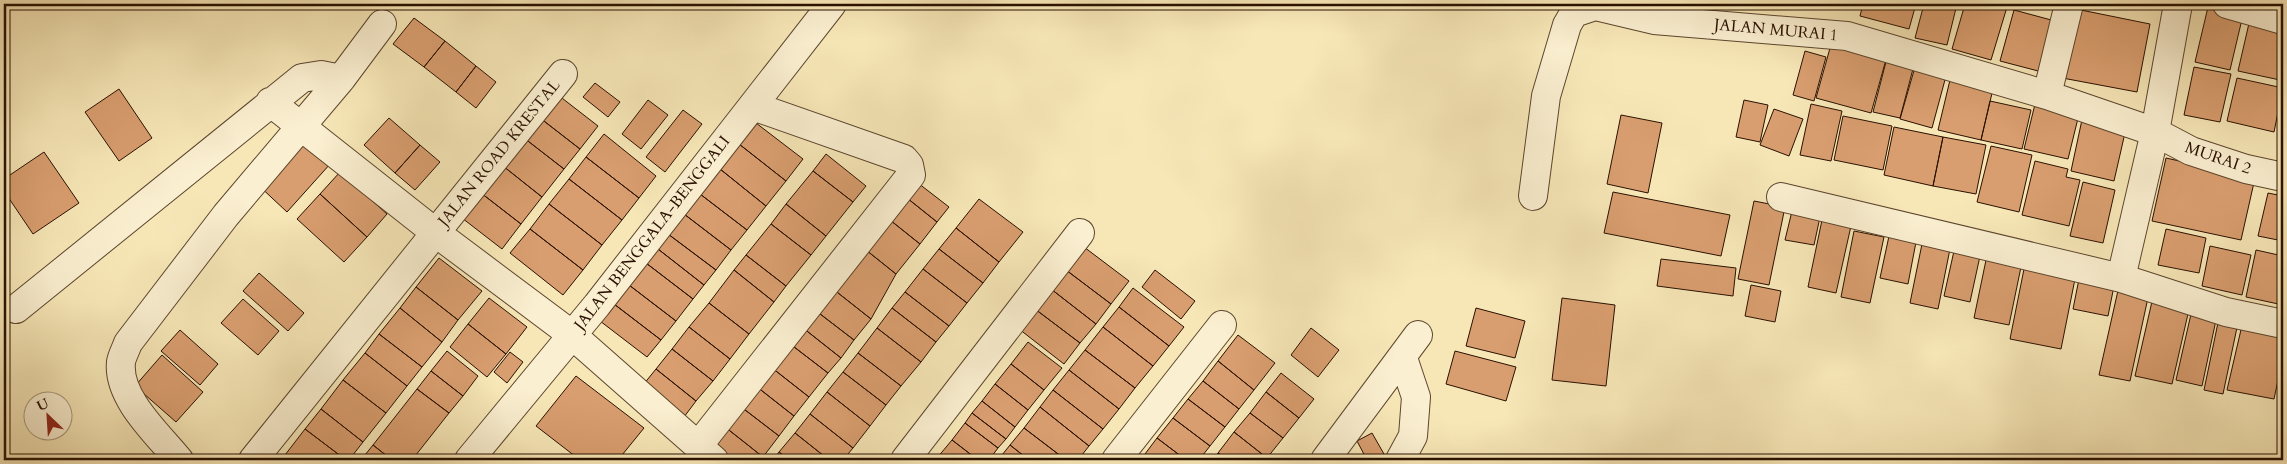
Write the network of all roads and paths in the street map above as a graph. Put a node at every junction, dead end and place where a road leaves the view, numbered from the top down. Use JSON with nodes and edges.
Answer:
{"nodes":[{"id":1,"x":832,"y":4,"type":"edge"},
{"id":2,"x":2069,"y":4,"type":"edge"},
{"id":3,"x":2178,"y":4,"type":"edge"},
{"id":4,"x":2228,"y":4,"type":"edge"},
{"id":5,"x":2283,"y":20,"type":"edge"},
{"id":6,"x":382,"y":24,"type":"dead end"},
{"id":7,"x":563,"y":74,"type":"dead end"},
{"id":8,"x":342,"y":79,"type":"junction"},
{"id":9,"x":2047,"y":95,"type":"junction"},
{"id":10,"x":756,"y":100,"type":"junction"},
{"id":11,"x":270,"y":102,"type":"junction"},
{"id":12,"x":302,"y":126,"type":"junction"},
{"id":13,"x":2155,"y":132,"type":"junction"},
{"id":14,"x":2283,"y":177,"type":"edge"},
{"id":15,"x":1533,"y":196,"type":"dead end"},
{"id":16,"x":1781,"y":197,"type":"dead end"},
{"id":17,"x":436,"y":233,"type":"junction"},
{"id":18,"x":1080,"y":233,"type":"dead end"},
{"id":19,"x":2120,"y":278,"type":"junction"},
{"id":20,"x":16,"y":309,"type":"dead end"},
{"id":21,"x":2283,"y":324,"type":"edge"},
{"id":22,"x":1222,"y":325,"type":"dead end"},
{"id":23,"x":571,"y":334,"type":"junction"},
{"id":24,"x":1418,"y":335,"type":"dead end"},
{"id":25,"x":1403,"y":358,"type":"junction"},
{"id":26,"x":706,"y":453,"type":"edge"},
{"id":27,"x":179,"y":460,"type":"edge"},
{"id":28,"x":253,"y":460,"type":"edge"},
{"id":29,"x":469,"y":460,"type":"edge"},
{"id":30,"x":906,"y":460,"type":"edge"},
{"id":31,"x":1116,"y":460,"type":"edge"},
{"id":32,"x":1325,"y":460,"type":"edge"},
{"id":33,"x":1400,"y":460,"type":"edge"}],
"edges":[{"from":1,"to":10,"type":"street","name":"JALAN BENGGALA-BENGGALI"},
{"from":2,"to":9,"type":"street"},
{"from":3,"to":13,"type":"street"},
{"from":4,"to":5,"type":"street"},
{"from":6,"to":8,"type":"street"},
{"from":7,"to":17,"type":"street","name":"JALAN ROAD KRESTAL"},
{"from":8,"to":11,"type":"street"},
{"from":8,"to":12,"type":"street"},
{"from":9,"to":13,"type":"street","name":"JALAN MURAI 1"},
{"from":9,"to":15,"type":"street","name":"JALAN MURAI 1"},
{"from":10,"to":23,"type":"street","name":"JALAN BENGGALA-BENGGALI"},
{"from":10,"to":26,"type":"street"},
{"from":11,"to":12,"type":"street"},
{"from":11,"to":20,"type":"street"},
{"from":12,"to":17,"type":"street"},
{"from":12,"to":27,"type":"street"},
{"from":13,"to":14,"type":"street","name":"MURAI 2"},
{"from":13,"to":19,"type":"street"},
{"from":16,"to":19,"type":"street"},
{"from":17,"to":23,"type":"street"},
{"from":17,"to":28,"type":"street","name":"JALAN ROAD KRESTAL"},
{"from":18,"to":30,"type":"street"},
{"from":19,"to":21,"type":"street"},
{"from":22,"to":31,"type":"street"},
{"from":23,"to":26,"type":"street"},
{"from":23,"to":29,"type":"street","name":"JALAN BENGGALA-BENGGALI"},
{"from":24,"to":25,"type":"street"},
{"from":25,"to":32,"type":"street"},
{"from":25,"to":33,"type":"street"}]}
